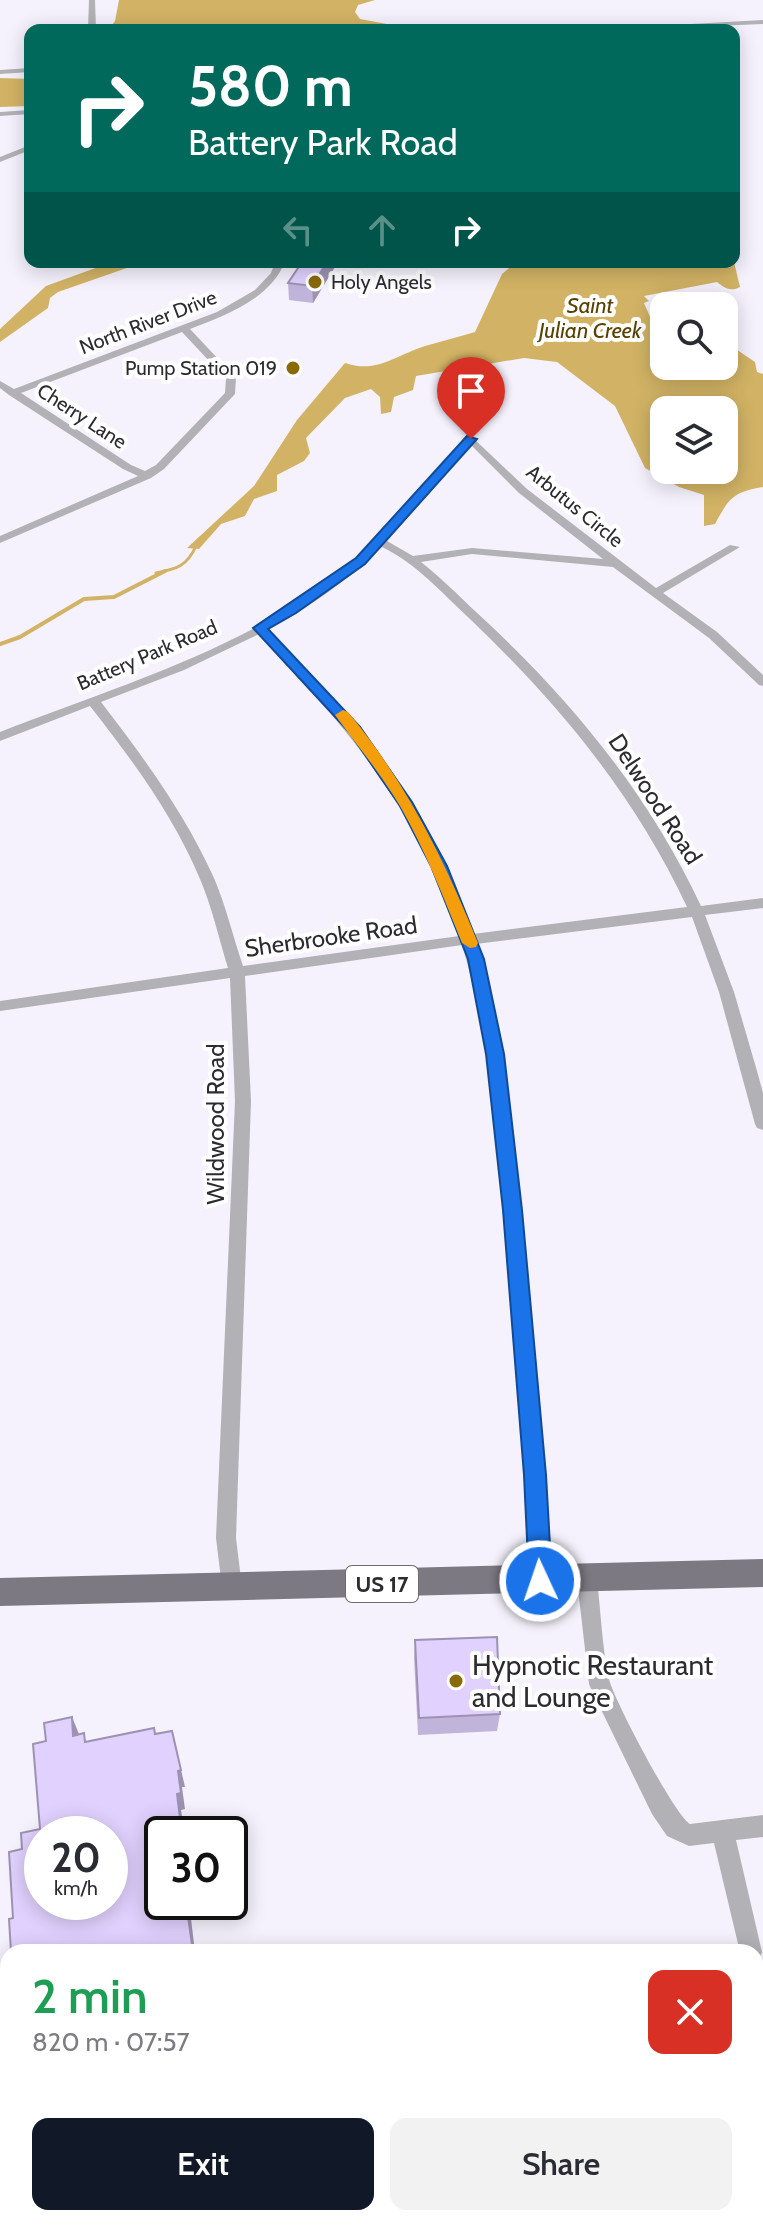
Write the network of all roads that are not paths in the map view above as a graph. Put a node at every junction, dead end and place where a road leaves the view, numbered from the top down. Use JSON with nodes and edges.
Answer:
{"nodes":[{"id":1,"x":92,"y":0,"type":"edge"},
{"id":2,"x":763,"y":22,"type":"edge"},
{"id":3,"x":92,"y":24,"type":"edge"},
{"id":4,"x":727,"y":24,"type":"edge"},
{"id":5,"x":24,"y":70,"type":"edge"},
{"id":6,"x":0,"y":72,"type":"edge"},
{"id":7,"x":24,"y":112,"type":"edge"},
{"id":8,"x":0,"y":114,"type":"edge"},
{"id":9,"x":24,"y":150,"type":"edge"},
{"id":10,"x":0,"y":160,"type":"edge"},
{"id":11,"x":278,"y":268,"type":"edge"},
{"id":12,"x":184,"y":328,"type":"junction"},
{"id":13,"x":0,"y":384,"type":"edge"},
{"id":14,"x":13,"y":393,"type":"junction"},
{"id":15,"x":147,"y":476,"type":"junction"},
{"id":16,"x":0,"y":540,"type":"edge"},
{"id":17,"x":380,"y":542,"type":"junction"},
{"id":18,"x":734,"y":547,"type":"dead end"},
{"id":19,"x":409,"y":560,"type":"junction"},
{"id":20,"x":616,"y":564,"type":"junction"},
{"id":21,"x":655,"y":593,"type":"junction"},
{"id":22,"x":260,"y":628,"type":"junction"},
{"id":23,"x":763,"y":682,"type":"edge"},
{"id":24,"x":92,"y":700,"type":"junction"},
{"id":25,"x":0,"y":737,"type":"edge"},
{"id":26,"x":763,"y":903,"type":"edge"},
{"id":27,"x":697,"y":912,"type":"junction"},
{"id":28,"x":469,"y":940,"type":"junction"},
{"id":29,"x":237,"y":972,"type":"junction"},
{"id":30,"x":0,"y":1006,"type":"edge"},
{"id":31,"x":763,"y":1124,"type":"edge"},
{"id":32,"x":763,"y":1573,"type":"edge"},
{"id":33,"x":587,"y":1580,"type":"junction"},
{"id":34,"x":540,"y":1581,"type":"junction"},
{"id":35,"x":232,"y":1587,"type":"junction"},
{"id":36,"x":0,"y":1592,"type":"edge"},
{"id":37,"x":763,"y":1826,"type":"edge"},
{"id":38,"x":723,"y":1833,"type":"junction"},
{"id":39,"x":749,"y":1944,"type":"edge"}],
"edges":[{"from":1,"to":3,"type":"street"},
{"from":2,"to":4,"type":"street"},
{"from":5,"to":6,"type":"street"},
{"from":7,"to":8,"type":"street"},
{"from":9,"to":10,"type":"street"},
{"from":11,"to":12,"type":"street","name":"North River Drive"},
{"from":12,"to":14,"type":"street","name":"North River Drive"},
{"from":12,"to":15,"type":"street"},
{"from":13,"to":14,"type":"street","name":"Cherry Lane"},
{"from":14,"to":15,"type":"street","name":"Cherry Lane"},
{"from":15,"to":16,"type":"street"},
{"from":17,"to":19,"type":"street"},
{"from":17,"to":20,"type":"street","name":"Arbutus Circle"},
{"from":17,"to":22,"type":"street","name":"Battery Park Road"},
{"from":18,"to":21,"type":"street"},
{"from":19,"to":20,"type":"street"},
{"from":19,"to":27,"type":"street","name":"Delwood Road"},
{"from":20,"to":21,"type":"street"},
{"from":21,"to":23,"type":"street"},
{"from":22,"to":24,"type":"street","name":"Battery Park Road"},
{"from":22,"to":28,"type":"street"},
{"from":24,"to":25,"type":"street","name":"Battery Park Road"},
{"from":24,"to":29,"type":"street","name":"Wildwood Road"},
{"from":26,"to":27,"type":"street","name":"Sherbrooke Road"},
{"from":27,"to":28,"type":"street","name":"Sherbrooke Road"},
{"from":27,"to":31,"type":"street","name":"Delwood Road"},
{"from":28,"to":29,"type":"street","name":"Sherbrooke Road"},
{"from":28,"to":34,"type":"street"},
{"from":29,"to":30,"type":"street","name":"Sherbrooke Road"},
{"from":29,"to":35,"type":"street","name":"Wildwood Road"},
{"from":32,"to":33,"type":"main road","number":"US 17"},
{"from":33,"to":34,"type":"main road","number":"US 17"},
{"from":33,"to":38,"type":"street"},
{"from":34,"to":35,"type":"main road","number":"US 17"},
{"from":35,"to":36,"type":"main road","number":"US 17"},
{"from":37,"to":38,"type":"street"},
{"from":38,"to":39,"type":"street"}]}
